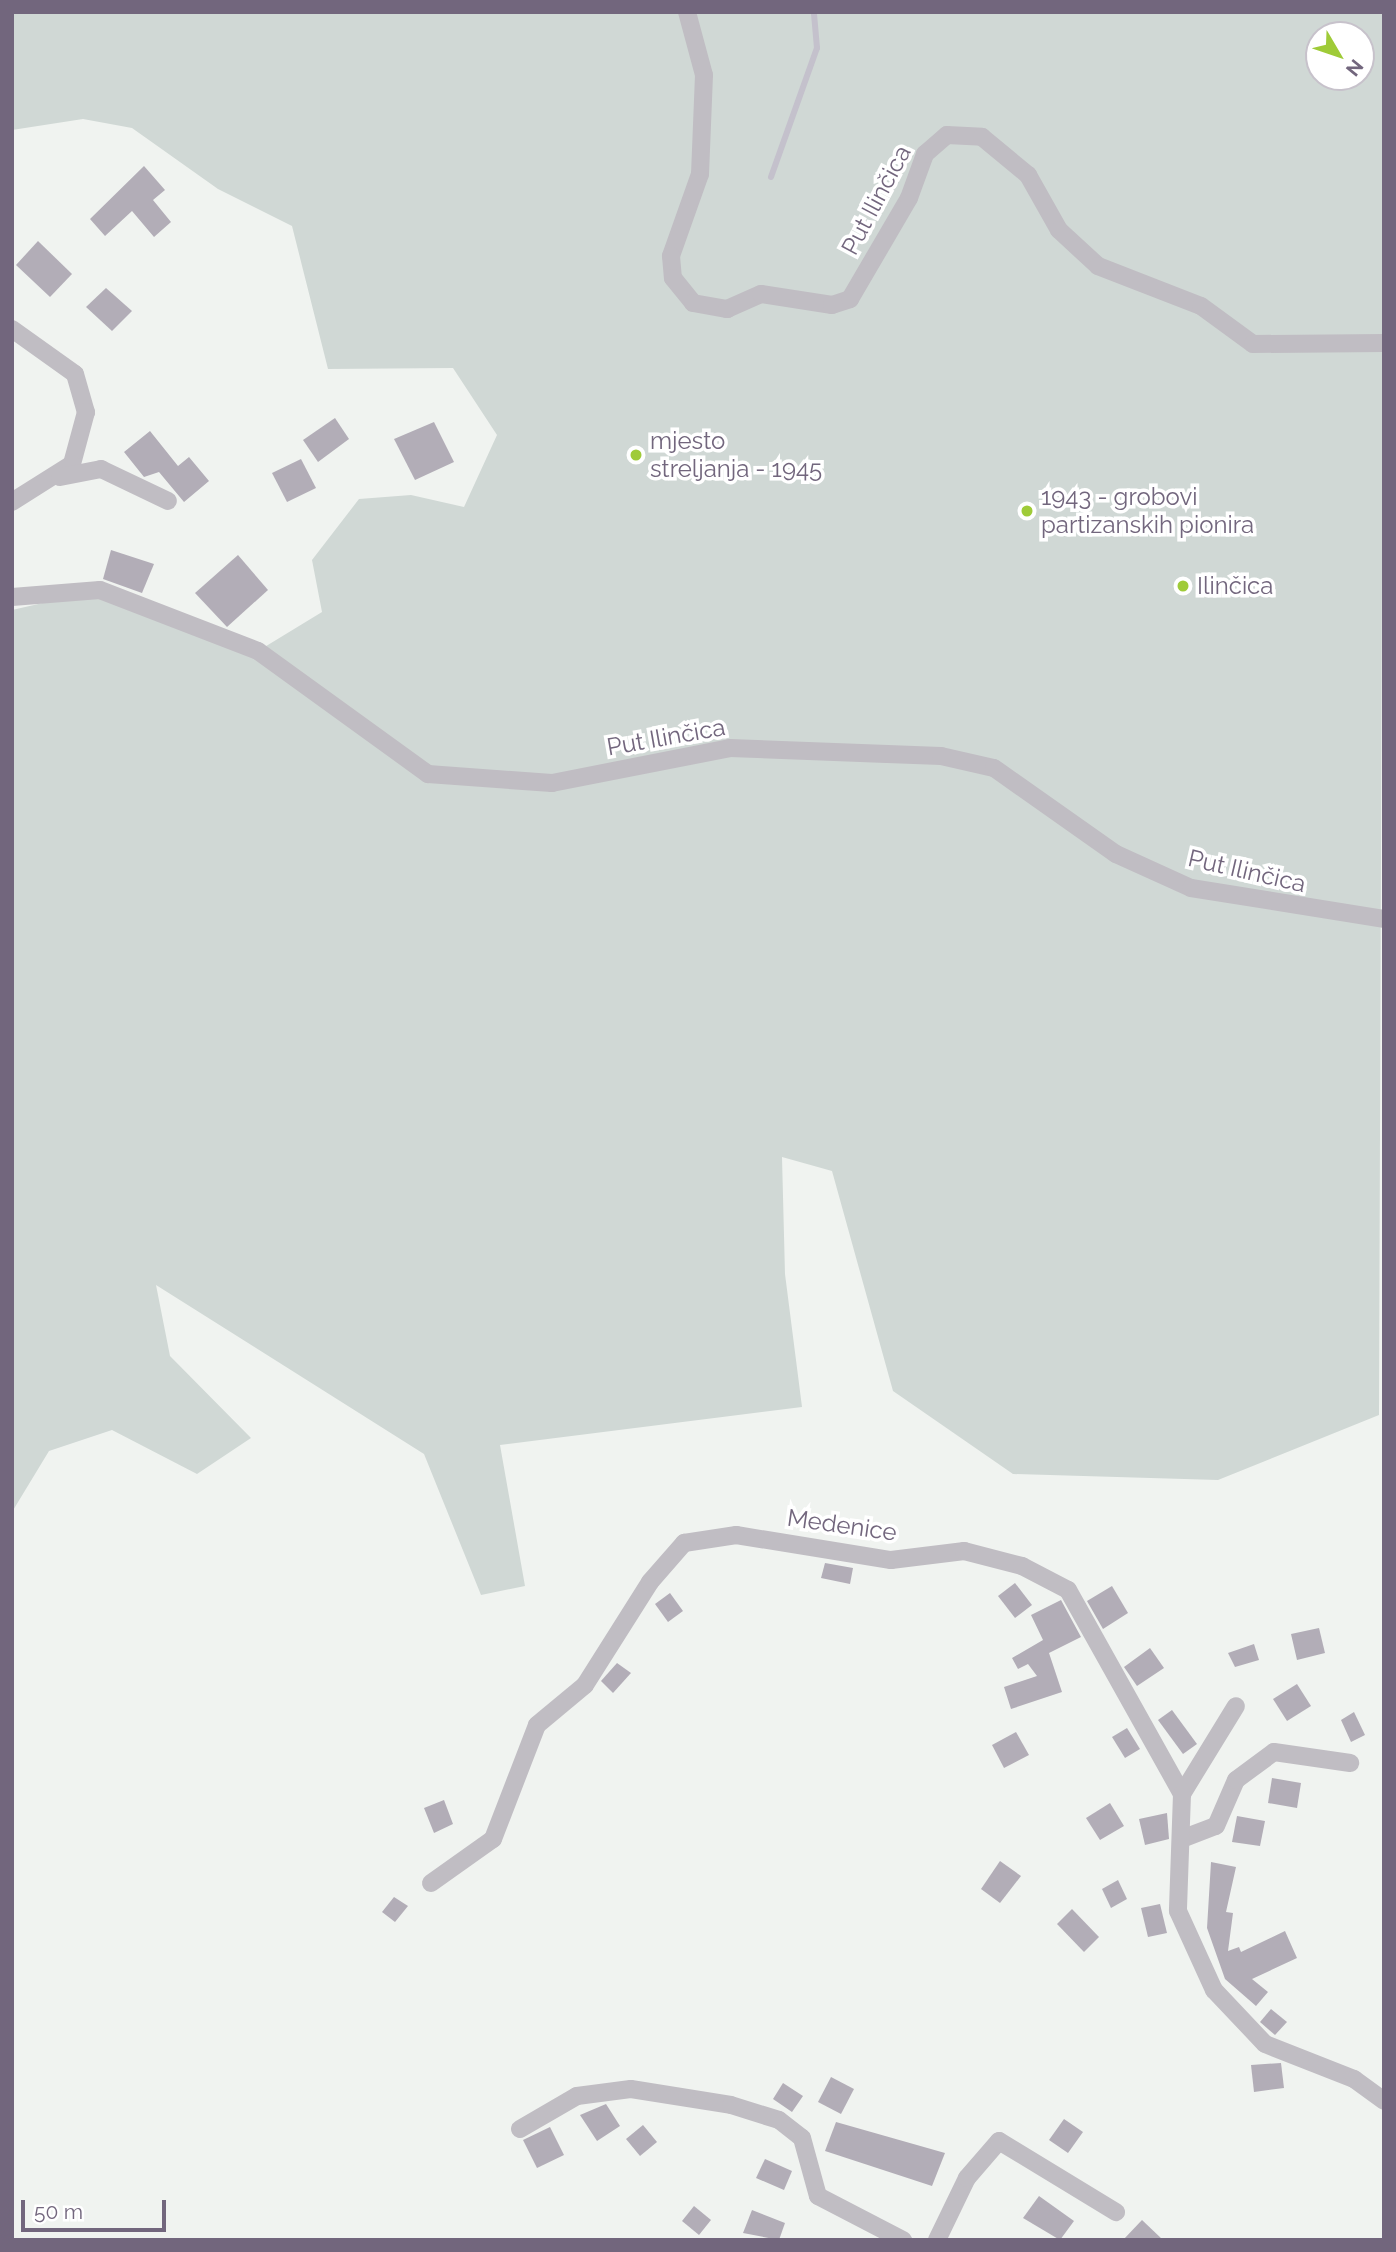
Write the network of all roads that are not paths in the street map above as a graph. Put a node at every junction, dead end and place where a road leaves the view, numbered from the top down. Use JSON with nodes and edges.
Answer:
{"nodes":[{"id":1,"x":687,"y":12,"type":"edge"},
{"id":2,"x":12,"y":329,"type":"edge"},
{"id":3,"x":1384,"y":343,"type":"edge"},
{"id":4,"x":53,"y":478,"type":"junction"},
{"id":5,"x":168,"y":501,"type":"dead end"},
{"id":6,"x":12,"y":502,"type":"edge"},
{"id":7,"x":12,"y":597,"type":"edge"},
{"id":8,"x":1384,"y":919,"type":"edge"},
{"id":9,"x":1237,"y":1706,"type":"dead end"},
{"id":10,"x":1350,"y":1763,"type":"dead end"},
{"id":11,"x":1182,"y":1794,"type":"junction"},
{"id":12,"x":1184,"y":1838,"type":"junction"},
{"id":13,"x":431,"y":1883,"type":"dead end"},
{"id":14,"x":1384,"y":2101,"type":"edge"},
{"id":15,"x":520,"y":2129,"type":"dead end"},
{"id":16,"x":1116,"y":2212,"type":"dead end"},
{"id":17,"x":904,"y":2240,"type":"edge"},
{"id":18,"x":937,"y":2240,"type":"edge"}],
"edges":[{"from":1,"to":3,"type":"street","name":"Put Ilinčica"},
{"from":2,"to":4,"type":"street"},
{"from":4,"to":5,"type":"street"},
{"from":4,"to":6,"type":"street"},
{"from":7,"to":8,"type":"street","name":"Put Ilinčica"},
{"from":9,"to":11,"type":"street"},
{"from":10,"to":12,"type":"street"},
{"from":11,"to":12,"type":"street","name":"Medenice"},
{"from":11,"to":13,"type":"street","name":"Medenice"},
{"from":12,"to":14,"type":"street","name":"Medenice"},
{"from":15,"to":17,"type":"street"},
{"from":16,"to":18,"type":"street"}]}
